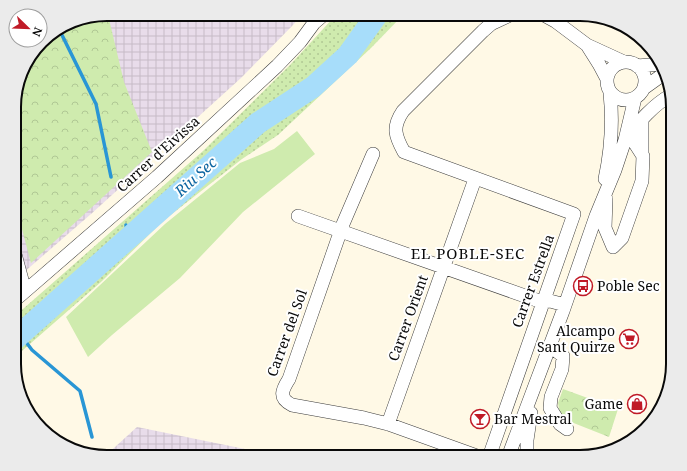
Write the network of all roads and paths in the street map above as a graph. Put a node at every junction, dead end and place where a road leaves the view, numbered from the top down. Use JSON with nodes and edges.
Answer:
{"nodes":[{"id":1,"x":316,"y":21,"type":"edge"},
{"id":2,"x":497,"y":21,"type":"edge"},
{"id":3,"x":556,"y":21,"type":"edge"},
{"id":4,"x":587,"y":44,"type":"junction"},
{"id":5,"x":624,"y":62,"type":"junction"},
{"id":6,"x":655,"y":65,"type":"edge"},
{"id":7,"x":637,"y":66,"type":"junction"},
{"id":8,"x":660,"y":77,"type":"edge"},
{"id":9,"x":607,"y":79,"type":"junction"},
{"id":10,"x":610,"y":93,"type":"junction"},
{"id":11,"x":639,"y":93,"type":"junction"},
{"id":12,"x":666,"y":98,"type":"edge"},
{"id":13,"x":642,"y":119,"type":"junction"},
{"id":14,"x":627,"y":135,"type":"junction"},
{"id":15,"x":373,"y":154,"type":"dead end"},
{"id":16,"x":642,"y":154,"type":"junction"},
{"id":17,"x":475,"y":178,"type":"junction"},
{"id":18,"x":606,"y":193,"type":"junction"},
{"id":19,"x":298,"y":216,"type":"dead end"},
{"id":20,"x":596,"y":216,"type":"junction"},
{"id":21,"x":341,"y":231,"type":"junction"},
{"id":22,"x":444,"y":267,"type":"junction"},
{"id":23,"x":21,"y":276,"type":"edge"},
{"id":24,"x":25,"y":291,"type":"junction"},
{"id":25,"x":21,"y":295,"type":"edge"},
{"id":26,"x":542,"y":302,"type":"junction"},
{"id":27,"x":563,"y":311,"type":"junction"},
{"id":28,"x":550,"y":346,"type":"junction"},
{"id":29,"x":535,"y":385,"type":"junction"},
{"id":30,"x":388,"y":424,"type":"junction"},
{"id":31,"x":567,"y":429,"type":"dead end"},
{"id":32,"x":460,"y":450,"type":"edge"},
{"id":33,"x":490,"y":450,"type":"edge"},
{"id":34,"x":511,"y":450,"type":"edge"},
{"id":35,"x":527,"y":450,"type":"edge"}],
"edges":[{"from":1,"to":24,"type":"street","name":"Carrer d'Eivissa"},
{"from":2,"to":17,"type":"street"},
{"from":3,"to":4,"type":"street"},
{"from":4,"to":5,"type":"street"},
{"from":4,"to":9,"type":"street"},
{"from":5,"to":7,"type":"street"},
{"from":5,"to":9,"type":"street"},
{"from":6,"to":7,"type":"street"},
{"from":7,"to":11,"type":"street"},
{"from":8,"to":11,"type":"street"},
{"from":9,"to":10,"type":"street"},
{"from":10,"to":11,"type":"street"},
{"from":10,"to":20,"type":"street"},
{"from":11,"to":14,"type":"street"},
{"from":12,"to":13,"type":"street"},
{"from":13,"to":14,"type":"street"},
{"from":13,"to":16,"type":"street"},
{"from":14,"to":16,"type":"street"},
{"from":14,"to":18,"type":"street"},
{"from":15,"to":21,"type":"street","name":"Carrer del Sol"},
{"from":16,"to":18,"type":"street"},
{"from":17,"to":22,"type":"street","name":"Carrer Orient"},
{"from":17,"to":26,"type":"street","name":"Carrer Estrella"},
{"from":18,"to":20,"type":"street"},
{"from":19,"to":21,"type":"street"},
{"from":20,"to":27,"type":"street"},
{"from":21,"to":22,"type":"street"},
{"from":21,"to":30,"type":"street","name":"Carrer del Sol"},
{"from":22,"to":26,"type":"street"},
{"from":22,"to":30,"type":"street","name":"Carrer Orient"},
{"from":23,"to":24,"type":"street"},
{"from":24,"to":25,"type":"street","name":"Carrer d'Eivissa"},
{"from":26,"to":27,"type":"street"},
{"from":26,"to":33,"type":"street","name":"Carrer Estrella"},
{"from":27,"to":28,"type":"street"},
{"from":28,"to":29,"type":"street"},
{"from":28,"to":31,"type":"street"},
{"from":29,"to":34,"type":"street"},
{"from":29,"to":35,"type":"street"},
{"from":30,"to":32,"type":"street","name":"Carrer del Sol"}]}
